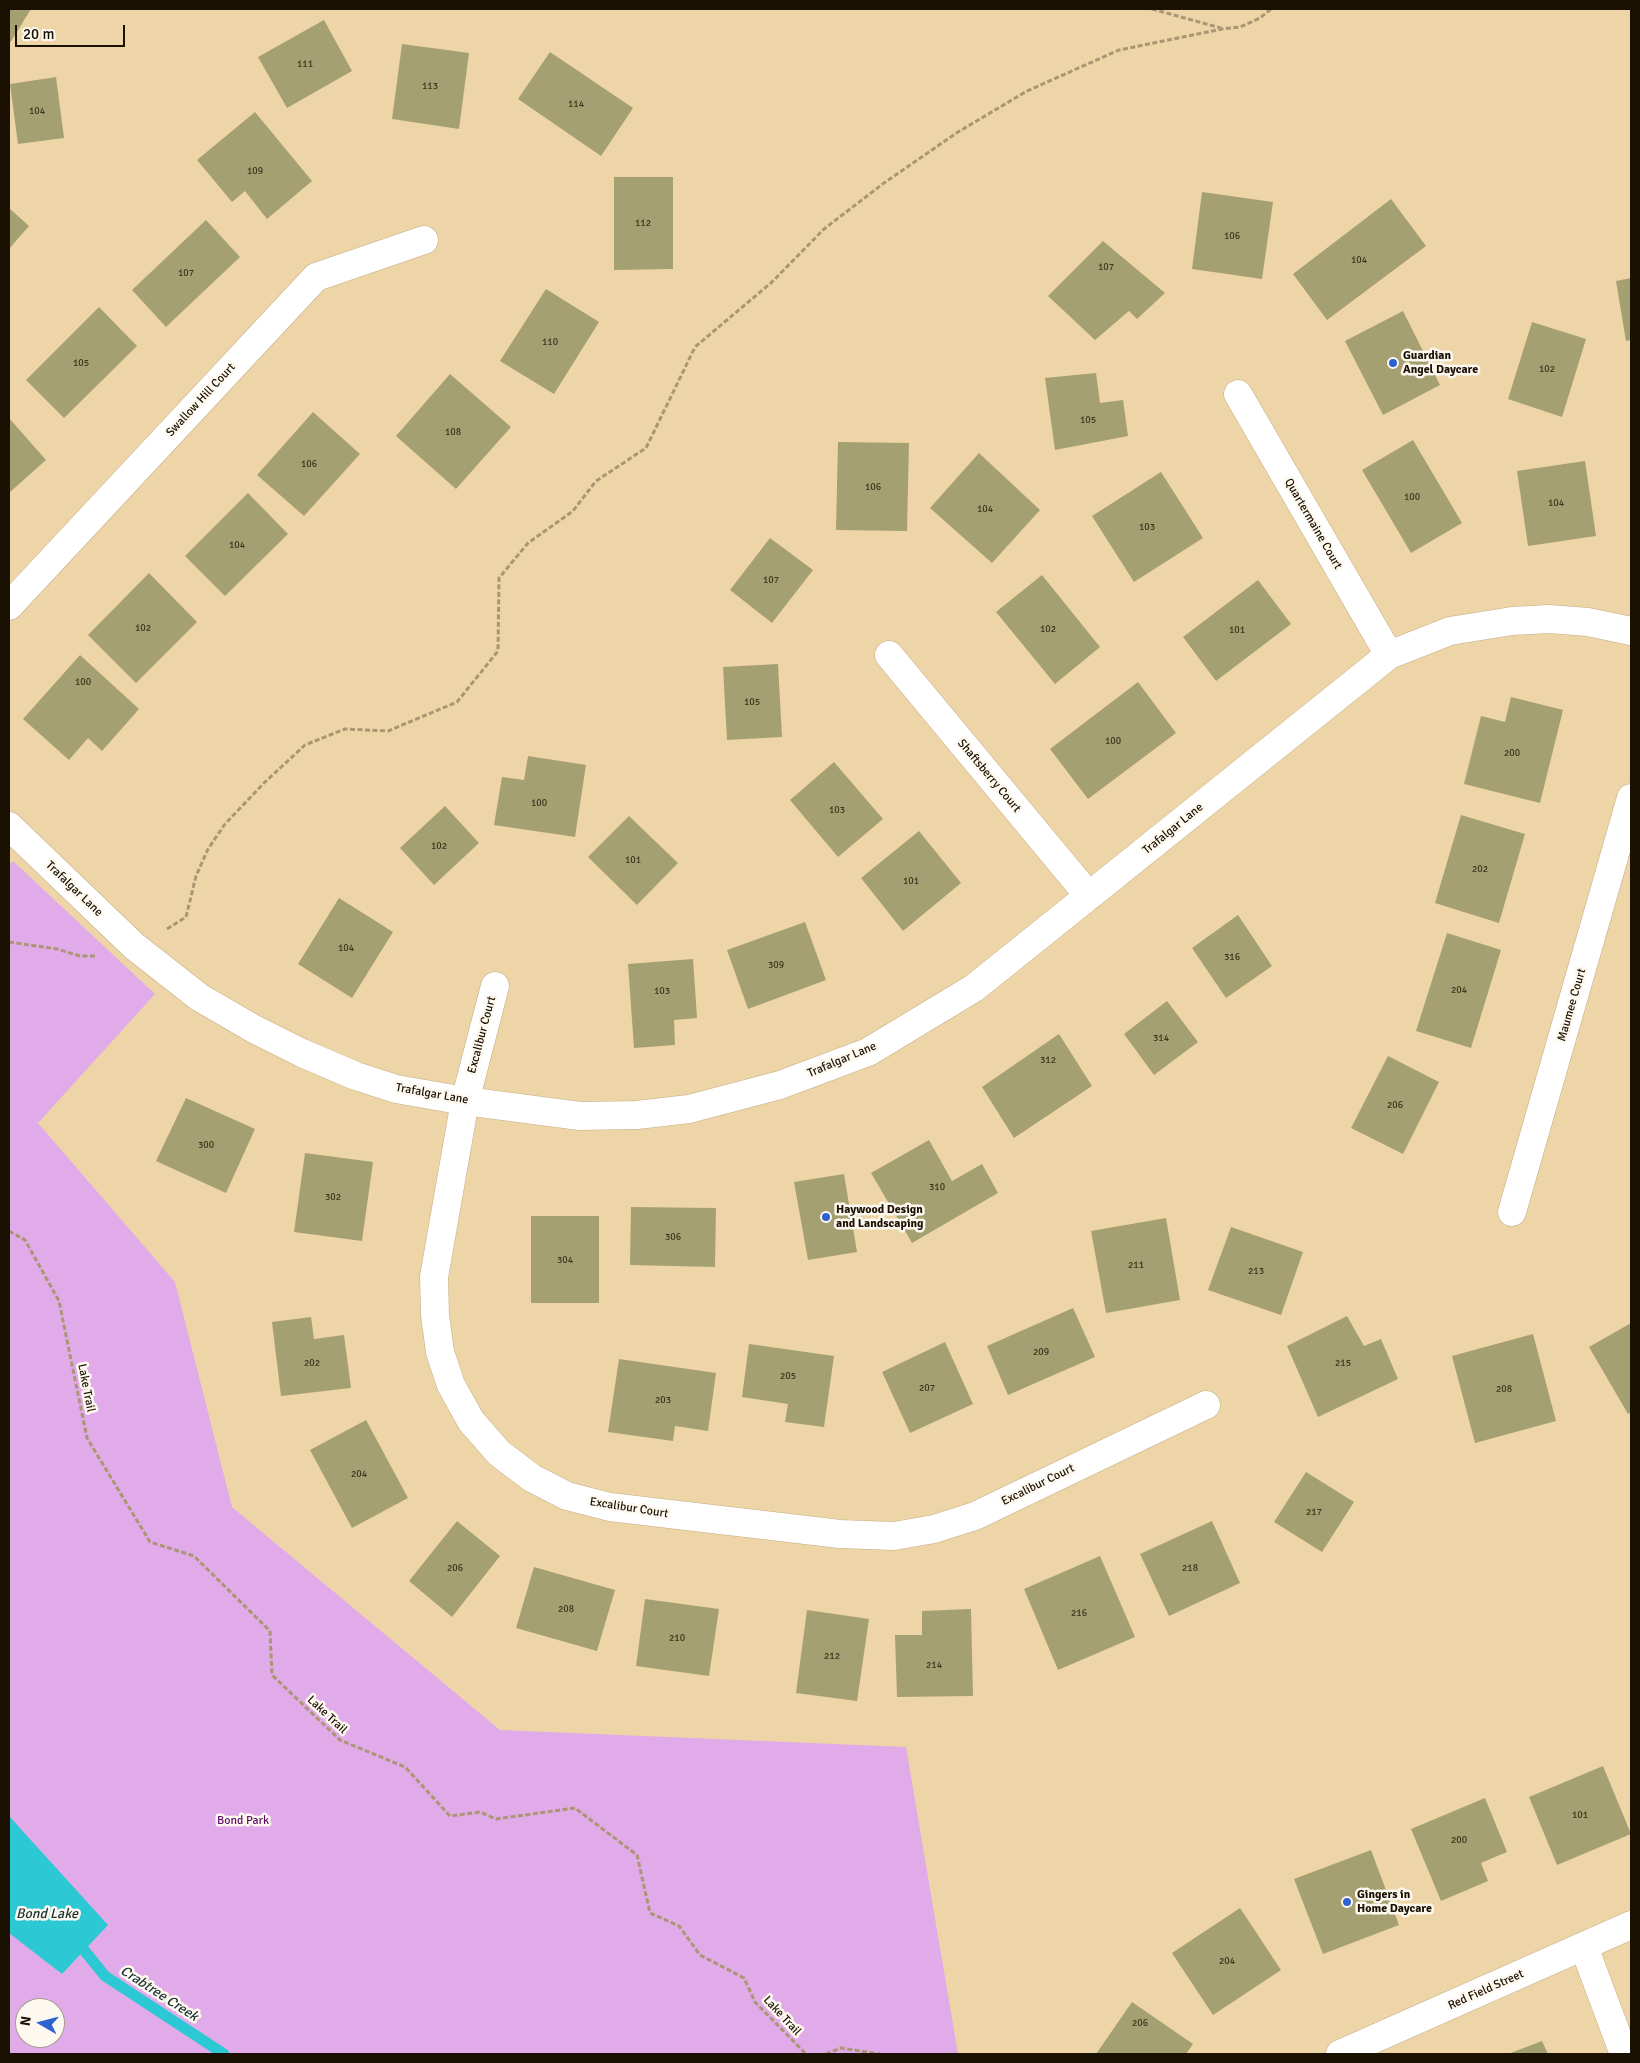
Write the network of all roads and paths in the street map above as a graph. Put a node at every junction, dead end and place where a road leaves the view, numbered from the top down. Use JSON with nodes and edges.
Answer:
{"nodes":[{"id":1,"x":1152,"y":9,"type":"edge"},
{"id":2,"x":1271,"y":9,"type":"edge"},
{"id":3,"x":1222,"y":29,"type":"junction"},
{"id":4,"x":424,"y":240,"type":"dead end"},
{"id":5,"x":1238,"y":394,"type":"dead end"},
{"id":6,"x":9,"y":606,"type":"edge"},
{"id":7,"x":1631,"y":631,"type":"edge"},
{"id":8,"x":889,"y":655,"type":"dead end"},
{"id":9,"x":1389,"y":655,"type":"junction"},
{"id":10,"x":1631,"y":798,"type":"edge"},
{"id":11,"x":9,"y":826,"type":"edge"},
{"id":12,"x":1089,"y":896,"type":"junction"},
{"id":13,"x":164,"y":931,"type":"dead end"},
{"id":14,"x":9,"y":942,"type":"edge"},
{"id":15,"x":102,"y":956,"type":"dead end"},
{"id":16,"x":495,"y":986,"type":"dead end"},
{"id":17,"x":465,"y":1101,"type":"junction"},
{"id":18,"x":1512,"y":1212,"type":"dead end"},
{"id":19,"x":9,"y":1231,"type":"edge"},
{"id":20,"x":1206,"y":1404,"type":"dead end"},
{"id":21,"x":1631,"y":1925,"type":"edge"},
{"id":22,"x":1584,"y":1947,"type":"junction"},
{"id":23,"x":806,"y":2054,"type":"edge"},
{"id":24,"x":826,"y":2054,"type":"edge"},
{"id":25,"x":880,"y":2054,"type":"edge"},
{"id":26,"x":1340,"y":2054,"type":"edge"},
{"id":27,"x":1624,"y":2054,"type":"edge"}],
"edges":[{"from":1,"to":3,"type":"path"},
{"from":2,"to":3,"type":"path"},
{"from":3,"to":13,"type":"path"},
{"from":4,"to":6,"type":"street","name":"Swallow Hill Court"},
{"from":5,"to":9,"type":"street","name":"Quartermaine Court"},
{"from":7,"to":9,"type":"street","name":"Trafalgar Lane"},
{"from":8,"to":12,"type":"street","name":"Shaftsberry Court"},
{"from":9,"to":12,"type":"street","name":"Trafalgar Lane"},
{"from":10,"to":18,"type":"street","name":"Maumee Court"},
{"from":11,"to":17,"type":"street","name":"Trafalgar Lane"},
{"from":12,"to":17,"type":"street","name":"Trafalgar Lane"},
{"from":14,"to":15,"type":"path"},
{"from":16,"to":17,"type":"street","name":"Excalibur Court"},
{"from":17,"to":20,"type":"street","name":"Excalibur Court"},
{"from":19,"to":23,"type":"path","name":"Lake Trail"},
{"from":21,"to":22,"type":"street","name":"Red Field Street"},
{"from":22,"to":26,"type":"street","name":"Red Field Street"},
{"from":22,"to":27,"type":"street"},
{"from":24,"to":25,"type":"path"}]}
